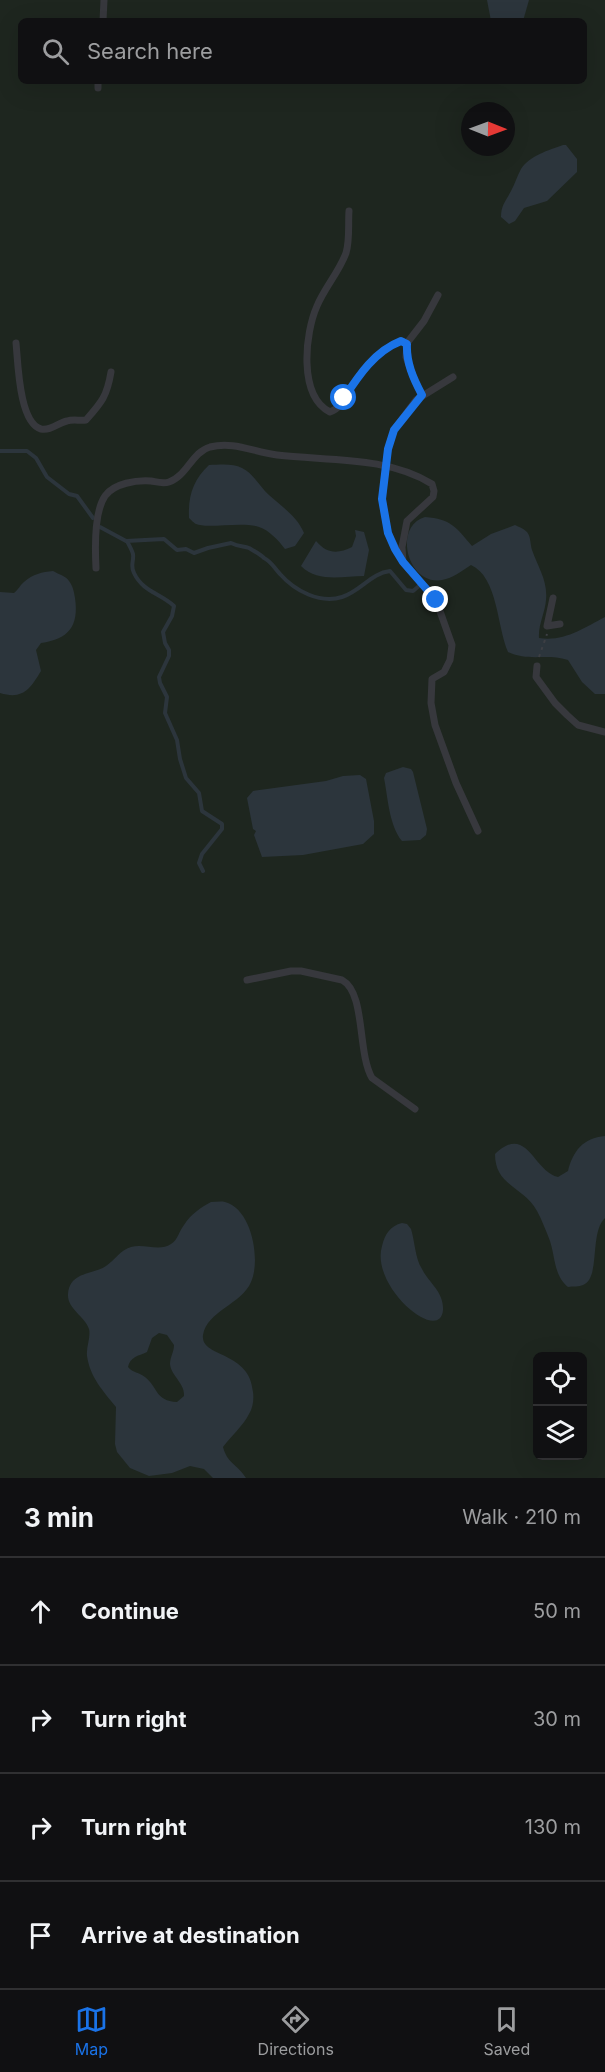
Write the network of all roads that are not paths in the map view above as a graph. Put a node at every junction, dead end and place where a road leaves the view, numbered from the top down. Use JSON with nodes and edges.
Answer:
{"nodes":[{"id":1,"x":104,"y":0,"type":"edge"},
{"id":2,"x":103,"y":18,"type":"edge"},
{"id":3,"x":349,"y":211,"type":"dead end"},
{"id":4,"x":438,"y":295,"type":"dead end"},
{"id":5,"x":16,"y":343,"type":"dead end"},
{"id":6,"x":407,"y":344,"type":"junction"},
{"id":7,"x":111,"y":372,"type":"dead end"},
{"id":8,"x":453,"y":377,"type":"dead end"},
{"id":9,"x":422,"y":395,"type":"junction"},
{"id":10,"x":387,"y":466,"type":"junction"},
{"id":11,"x":403,"y":562,"type":"junction"},
{"id":12,"x":96,"y":568,"type":"dead end"},
{"id":13,"x":553,"y":598,"type":"dead end"},
{"id":14,"x":560,"y":624,"type":"dead end"},
{"id":15,"x":537,"y":666,"type":"road end"},
{"id":16,"x":605,"y":732,"type":"edge"},
{"id":17,"x":478,"y":831,"type":"dead end"},
{"id":18,"x":247,"y":980,"type":"dead end"},
{"id":19,"x":415,"y":1109,"type":"dead end"}],
"edges":[{"from":1,"to":2,"type":"lane"},
{"from":3,"to":6,"type":"lane"},
{"from":4,"to":6,"type":"lane"},
{"from":5,"to":7,"type":"lane"},
{"from":6,"to":9,"type":"lane"},
{"from":8,"to":9,"type":"lane"},
{"from":9,"to":10,"type":"lane"},
{"from":10,"to":11,"type":"lane"},
{"from":10,"to":11,"type":"lane"},
{"from":10,"to":12,"type":"lane"},
{"from":11,"to":17,"type":"lane"},
{"from":13,"to":14,"type":"lane"},
{"from":15,"to":16,"type":"lane"},
{"from":18,"to":19,"type":"lane"}]}
